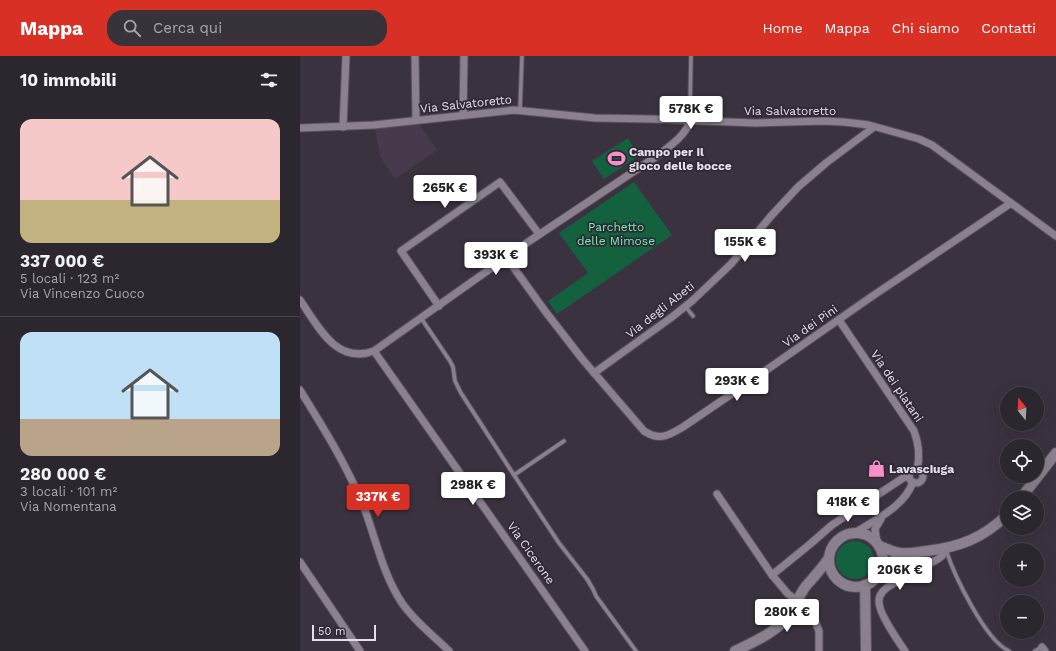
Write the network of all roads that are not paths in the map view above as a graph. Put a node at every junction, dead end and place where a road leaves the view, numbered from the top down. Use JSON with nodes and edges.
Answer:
{"nodes":[{"id":1,"x":346,"y":56,"type":"edge"},
{"id":2,"x":415,"y":56,"type":"edge"},
{"id":3,"x":464,"y":56,"type":"edge"},
{"id":4,"x":522,"y":56,"type":"edge"},
{"id":5,"x":691,"y":56,"type":"edge"},
{"id":6,"x":520,"y":110,"type":"junction"},
{"id":7,"x":463,"y":115,"type":"junction"},
{"id":8,"x":416,"y":120,"type":"junction"},
{"id":9,"x":691,"y":120,"type":"junction"},
{"id":10,"x":343,"y":127,"type":"junction"},
{"id":11,"x":874,"y":127,"type":"junction"},
{"id":12,"x":300,"y":128,"type":"edge"},
{"id":13,"x":1011,"y":203,"type":"junction"},
{"id":14,"x":539,"y":234,"type":"junction"},
{"id":15,"x":1056,"y":236,"type":"edge"},
{"id":16,"x":506,"y":258,"type":"junction"},
{"id":17,"x":300,"y":300,"type":"edge"},
{"id":18,"x":439,"y":306,"type":"junction"},
{"id":19,"x":685,"y":306,"type":"junction"},
{"id":20,"x":693,"y":316,"type":"dead end"},
{"id":21,"x":422,"y":318,"type":"junction"},
{"id":22,"x":839,"y":320,"type":"junction"},
{"id":23,"x":374,"y":351,"type":"junction"},
{"id":24,"x":594,"y":373,"type":"junction"},
{"id":25,"x":300,"y":390,"type":"edge"},
{"id":26,"x":564,"y":441,"type":"dead end"},
{"id":27,"x":1056,"y":453,"type":"edge"},
{"id":28,"x":917,"y":470,"type":"junction"},
{"id":29,"x":514,"y":475,"type":"junction"},
{"id":30,"x":911,"y":479,"type":"junction"},
{"id":31,"x":1027,"y":491,"type":"edge"},
{"id":32,"x":717,"y":494,"type":"dead end"},
{"id":33,"x":882,"y":517,"type":"junction"},
{"id":34,"x":1000,"y":520,"type":"edge"},
{"id":35,"x":856,"y":533,"type":"junction"},
{"id":36,"x":878,"y":544,"type":"junction"},
{"id":37,"x":946,"y":549,"type":"junction"},
{"id":38,"x":912,"y":553,"type":"junction"},
{"id":39,"x":829,"y":558,"type":"junction"},
{"id":40,"x":300,"y":562,"type":"edge"},
{"id":41,"x":881,"y":570,"type":"junction"},
{"id":42,"x":772,"y":574,"type":"junction"},
{"id":43,"x":837,"y":579,"type":"junction"},
{"id":44,"x":810,"y":581,"type":"junction"},
{"id":45,"x":865,"y":585,"type":"junction"},
{"id":46,"x":798,"y":601,"type":"junction"},
{"id":47,"x":1044,"y":649,"type":"edge"},
{"id":48,"x":360,"y":651,"type":"edge"},
{"id":49,"x":449,"y":651,"type":"edge"},
{"id":50,"x":585,"y":651,"type":"edge"},
{"id":51,"x":636,"y":651,"type":"edge"},
{"id":52,"x":735,"y":651,"type":"edge"},
{"id":53,"x":819,"y":651,"type":"edge"},
{"id":54,"x":866,"y":651,"type":"edge"},
{"id":55,"x":905,"y":651,"type":"edge"},
{"id":56,"x":1009,"y":651,"type":"edge"},
{"id":57,"x":1035,"y":651,"type":"edge"}],
"edges":[{"from":1,"to":10,"type":"street"},
{"from":2,"to":8,"type":"street"},
{"from":3,"to":7,"type":"street"},
{"from":4,"to":6,"type":"lane"},
{"from":5,"to":9,"type":"lane"},
{"from":6,"to":7,"type":"street","name":"Via Salvatoretto"},
{"from":6,"to":9,"type":"street","name":"Via Salvatoretto"},
{"from":7,"to":8,"type":"street","name":"Via Salvatoretto"},
{"from":8,"to":10,"type":"street","name":"Via Salvatoretto"},
{"from":9,"to":11,"type":"street","name":"Via Salvatoretto"},
{"from":9,"to":14,"type":"street"},
{"from":10,"to":12,"type":"street","name":"Via Salvatoretto"},
{"from":11,"to":13,"type":"street","name":"Via Salvatoretto"},
{"from":11,"to":19,"type":"street","name":"Via degli Abeti"},
{"from":13,"to":15,"type":"street","name":"Via Salvatoretto"},
{"from":13,"to":22,"type":"street","name":"Via dei Pini"},
{"from":14,"to":16,"type":"street"},
{"from":14,"to":18,"type":"street"},
{"from":16,"to":18,"type":"street"},
{"from":16,"to":24,"type":"street","name":"Via dei Pini"},
{"from":17,"to":23,"type":"street"},
{"from":18,"to":21,"type":"street"},
{"from":19,"to":20,"type":"lane"},
{"from":19,"to":24,"type":"street","name":"Via degli Abeti"},
{"from":21,"to":23,"type":"street"},
{"from":21,"to":29,"type":"lane"},
{"from":22,"to":24,"type":"street","name":"Via dei Pini"},
{"from":22,"to":28,"type":"street","name":"Via dei platani"},
{"from":23,"to":50,"type":"street","name":"Via Cicerone"},
{"from":25,"to":49,"type":"street"},
{"from":26,"to":29,"type":"lane"},
{"from":27,"to":31,"type":"main road"},
{"from":28,"to":30,"type":"street"},
{"from":28,"to":30,"type":"street"},
{"from":29,"to":51,"type":"lane"},
{"from":30,"to":33,"type":"street"},
{"from":30,"to":42,"type":"street"},
{"from":32,"to":42,"type":"street"},
{"from":33,"to":35,"type":"street"},
{"from":33,"to":36,"type":"street"},
{"from":34,"to":37,"type":"main road"},
{"from":35,"to":36,"type":"main road"},
{"from":35,"to":39,"type":"main road"},
{"from":36,"to":38,"type":"main road"},
{"from":36,"to":41,"type":"main road"},
{"from":37,"to":38,"type":"main road"},
{"from":37,"to":55,"type":"street"},
{"from":37,"to":56,"type":"lane"},
{"from":38,"to":41,"type":"main road"},
{"from":39,"to":43,"type":"main road"},
{"from":39,"to":44,"type":"main road"},
{"from":40,"to":48,"type":"street"},
{"from":41,"to":45,"type":"main road"},
{"from":42,"to":46,"type":"street"},
{"from":43,"to":44,"type":"main road"},
{"from":43,"to":45,"type":"main road"},
{"from":44,"to":46,"type":"main road"},
{"from":45,"to":54,"type":"main road"},
{"from":46,"to":52,"type":"main road"},
{"from":46,"to":53,"type":"street"},
{"from":47,"to":57,"type":"lane"}]}
